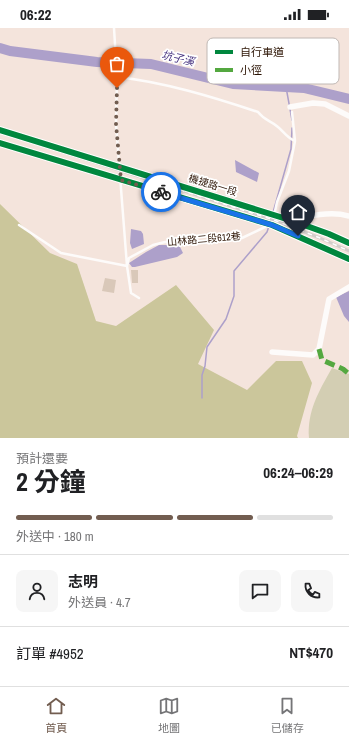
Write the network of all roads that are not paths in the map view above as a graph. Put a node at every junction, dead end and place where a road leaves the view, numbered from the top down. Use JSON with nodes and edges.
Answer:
{"nodes":[{"id":1,"x":114,"y":28,"type":"edge"},
{"id":2,"x":117,"y":77,"type":"junction"},
{"id":3,"x":291,"y":109,"type":"joint"},
{"id":4,"x":349,"y":116,"type":"edge"},
{"id":5,"x":295,"y":141,"type":"junction"},
{"id":6,"x":0,"y":143,"type":"edge"},
{"id":7,"x":121,"y":180,"type":"junction"},
{"id":8,"x":349,"y":216,"type":"edge"},
{"id":9,"x":19,"y":225,"type":"dead end"},
{"id":10,"x":269,"y":225,"type":"junction"},
{"id":11,"x":349,"y":259,"type":"edge"},
{"id":12,"x":126,"y":266,"type":"junction"},
{"id":13,"x":349,"y":287,"type":"edge"},
{"id":14,"x":139,"y":298,"type":"dead end"},
{"id":15,"x":272,"y":352,"type":"dead end"}],
"edges":[{"from":1,"to":2,"type":"lane"},
{"from":2,"to":5,"type":"lane"},
{"from":2,"to":7,"type":"lane"},
{"from":3,"to":4,"type":"street"},
{"from":3,"to":5,"type":"lane"},
{"from":5,"to":10,"type":"lane"},
{"from":6,"to":7,"type":"street"},
{"from":7,"to":10,"type":"street"},
{"from":7,"to":12,"type":"lane"},
{"from":8,"to":10,"type":"street","name":"山林路二段612巷"},
{"from":9,"to":12,"type":"lane"},
{"from":10,"to":11,"type":"street"},
{"from":10,"to":12,"type":"lane","name":"山林路二段612巷"},
{"from":12,"to":14,"type":"lane"},
{"from":13,"to":15,"type":"street"}]}
